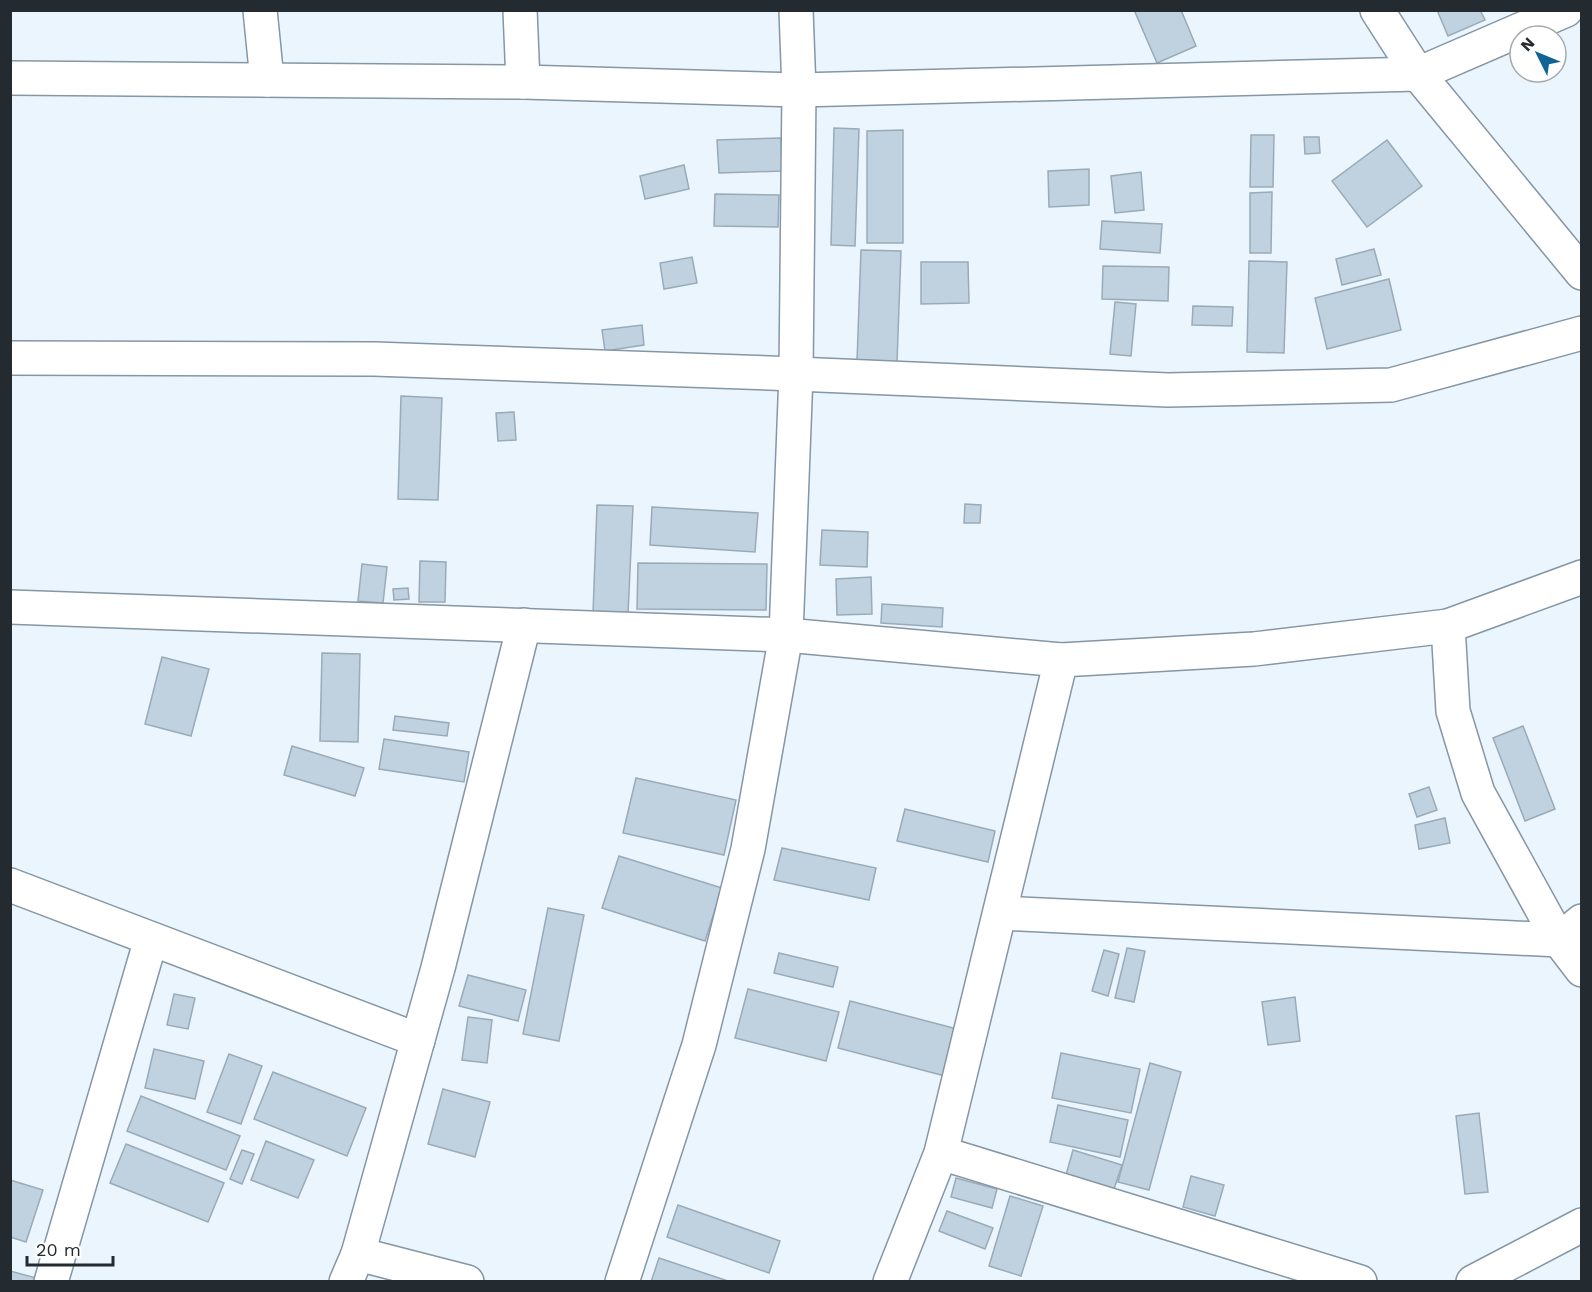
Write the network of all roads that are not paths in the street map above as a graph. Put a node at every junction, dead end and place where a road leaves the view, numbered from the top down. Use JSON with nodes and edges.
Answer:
{"nodes":[{"id":1,"x":260,"y":10,"type":"edge"},
{"id":2,"x":520,"y":10,"type":"edge"},
{"id":3,"x":796,"y":10,"type":"edge"},
{"id":4,"x":1377,"y":10,"type":"edge"},
{"id":5,"x":1566,"y":10,"type":"edge"},
{"id":6,"x":1418,"y":74,"type":"junction"},
{"id":7,"x":10,"y":78,"type":"edge"},
{"id":8,"x":267,"y":80,"type":"junction"},
{"id":9,"x":523,"y":82,"type":"junction"},
{"id":10,"x":799,"y":90,"type":"junction"},
{"id":11,"x":1581,"y":273,"type":"edge"},
{"id":12,"x":1581,"y":333,"type":"edge"},
{"id":13,"x":10,"y":358,"type":"edge"},
{"id":14,"x":796,"y":374,"type":"junction"},
{"id":15,"x":1581,"y":577,"type":"edge"},
{"id":16,"x":10,"y":606,"type":"edge"},
{"id":17,"x":524,"y":625,"type":"junction"},
{"id":18,"x":1448,"y":626,"type":"junction"},
{"id":19,"x":786,"y":635,"type":"junction"},
{"id":20,"x":1062,"y":660,"type":"junction"},
{"id":21,"x":10,"y":885,"type":"edge"},
{"id":22,"x":1000,"y":913,"type":"junction"},
{"id":23,"x":1570,"y":930,"type":"edge"},
{"id":24,"x":151,"y":939,"type":"junction"},
{"id":25,"x":1581,"y":970,"type":"edge"},
{"id":26,"x":418,"y":1040,"type":"junction"},
{"id":27,"x":941,"y":1153,"type":"junction"},
{"id":28,"x":1581,"y":1225,"type":"edge"},
{"id":29,"x":352,"y":1268,"type":"edge"},
{"id":30,"x":51,"y":1281,"type":"edge"},
{"id":31,"x":467,"y":1281,"type":"edge"},
{"id":32,"x":622,"y":1281,"type":"edge"},
{"id":33,"x":890,"y":1281,"type":"edge"},
{"id":34,"x":1360,"y":1281,"type":"edge"},
{"id":35,"x":1473,"y":1281,"type":"edge"}],
"edges":[{"from":1,"to":8,"type":"street"},
{"from":2,"to":9,"type":"street"},
{"from":3,"to":10,"type":"street"},
{"from":4,"to":6,"type":"street"},
{"from":5,"to":6,"type":"street"},
{"from":6,"to":10,"type":"street"},
{"from":6,"to":11,"type":"street"},
{"from":7,"to":8,"type":"street"},
{"from":8,"to":9,"type":"street"},
{"from":9,"to":10,"type":"street"},
{"from":10,"to":14,"type":"street"},
{"from":12,"to":14,"type":"street"},
{"from":13,"to":14,"type":"street"},
{"from":14,"to":19,"type":"street"},
{"from":15,"to":18,"type":"street"},
{"from":16,"to":17,"type":"street"},
{"from":17,"to":19,"type":"street"},
{"from":17,"to":26,"type":"street"},
{"from":18,"to":20,"type":"street"},
{"from":18,"to":23,"type":"street"},
{"from":19,"to":20,"type":"street"},
{"from":19,"to":32,"type":"street"},
{"from":20,"to":22,"type":"street"},
{"from":21,"to":24,"type":"street"},
{"from":22,"to":23,"type":"street"},
{"from":22,"to":27,"type":"street"},
{"from":23,"to":25,"type":"street"},
{"from":24,"to":26,"type":"street"},
{"from":24,"to":30,"type":"street"},
{"from":26,"to":29,"type":"street"},
{"from":27,"to":33,"type":"street"},
{"from":27,"to":34,"type":"street"},
{"from":28,"to":35,"type":"street"},
{"from":29,"to":31,"type":"street"}]}
